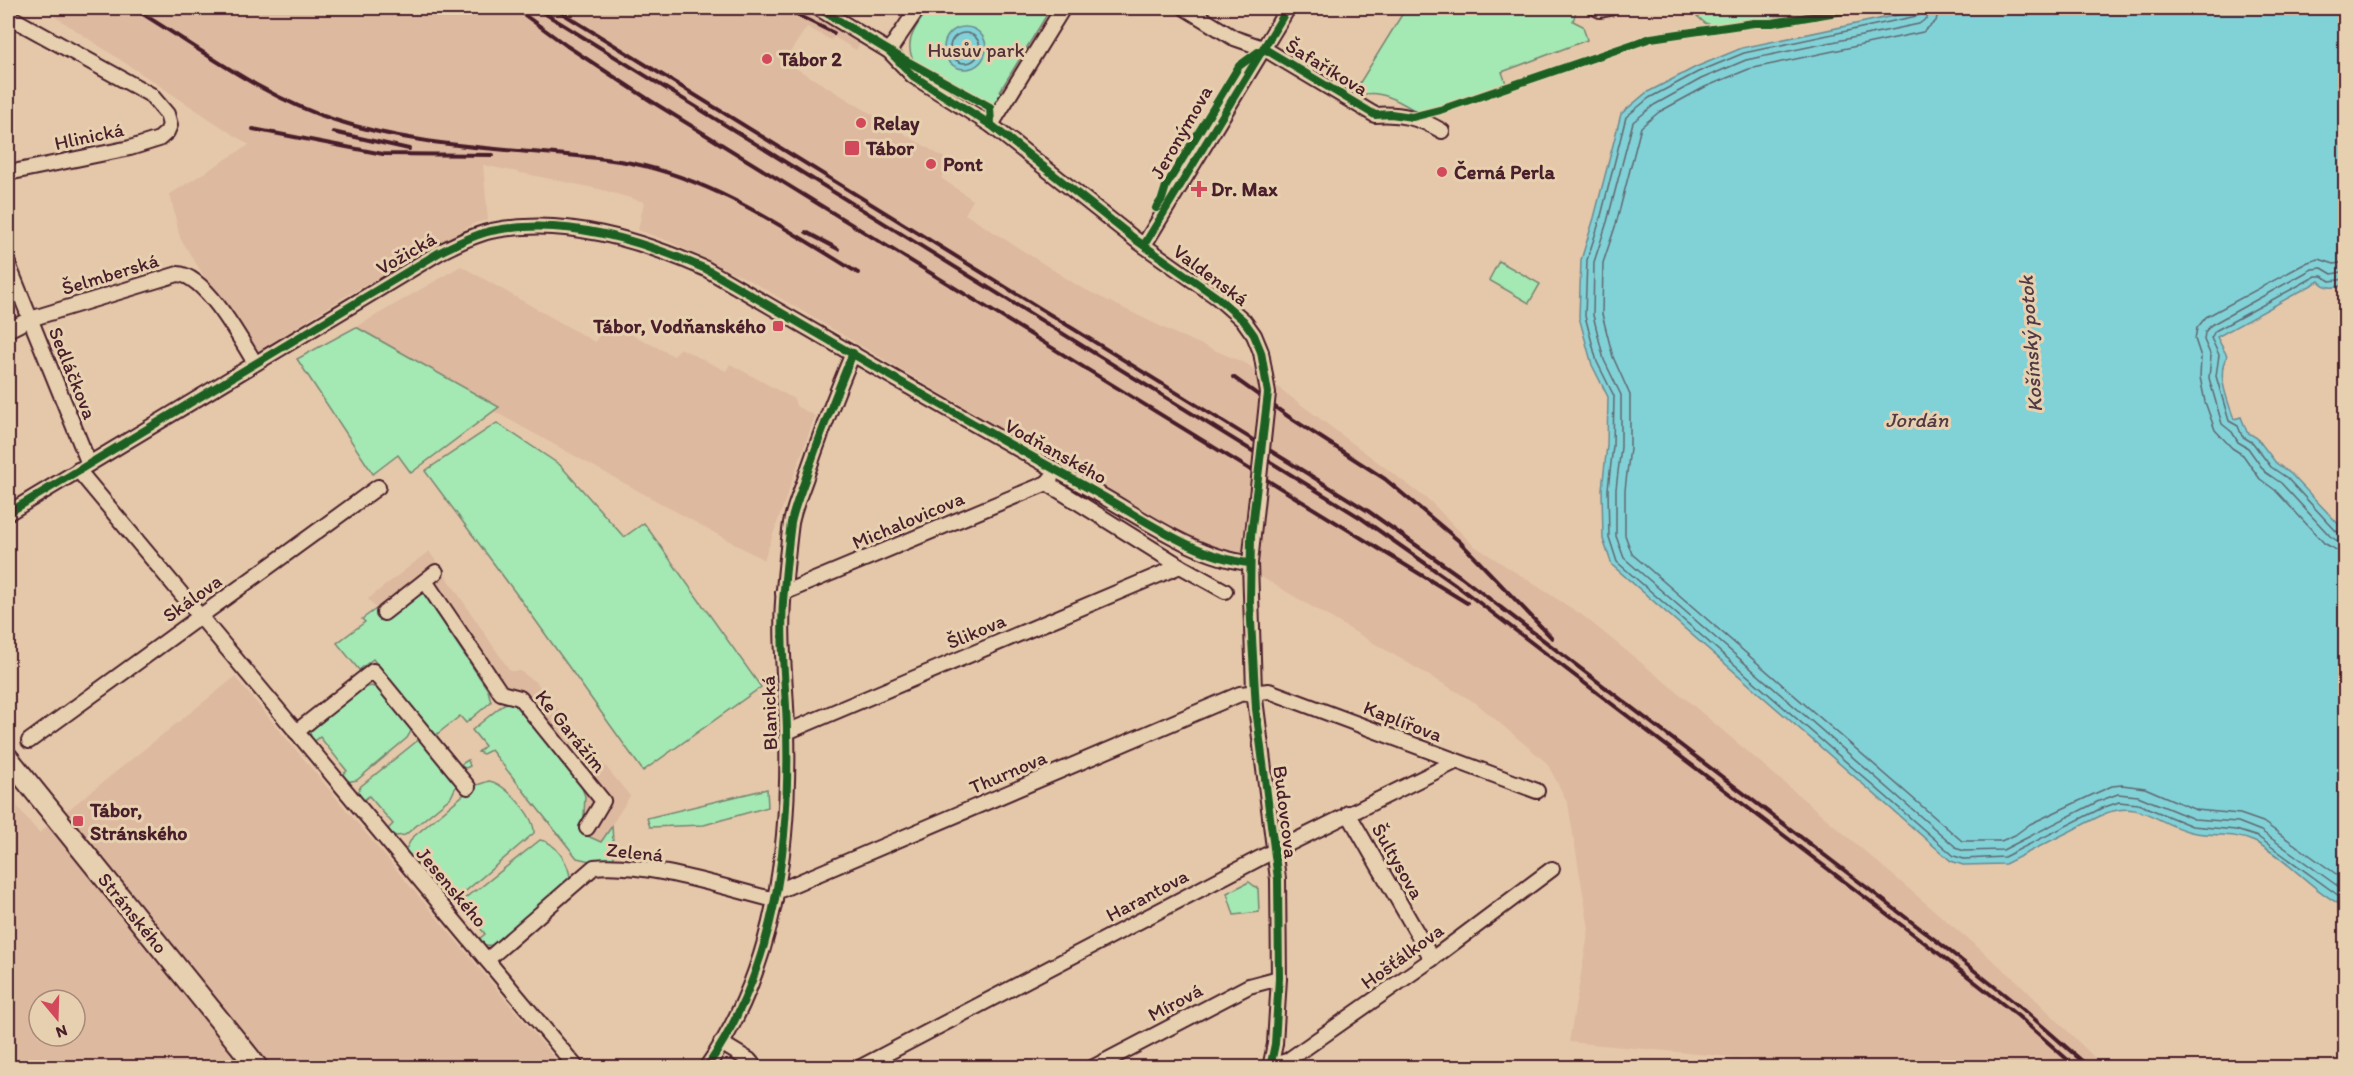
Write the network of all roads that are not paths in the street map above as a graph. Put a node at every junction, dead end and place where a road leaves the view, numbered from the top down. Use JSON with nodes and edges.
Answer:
{"nodes":[{"id":1,"x":818,"y":8,"type":"edge"},
{"id":2,"x":918,"y":8,"type":"edge"},
{"id":3,"x":1063,"y":8,"type":"edge"},
{"id":4,"x":1185,"y":8,"type":"edge"},
{"id":5,"x":1288,"y":8,"type":"edge"},
{"id":6,"x":1596,"y":8,"type":"edge"},
{"id":7,"x":1610,"y":8,"type":"edge"},
{"id":8,"x":8,"y":16,"type":"edge"},
{"id":9,"x":1263,"y":48,"type":"junction"},
{"id":10,"x":889,"y":51,"type":"junction"},
{"id":11,"x":991,"y":125,"type":"junction"},
{"id":12,"x":1442,"y":131,"type":"dead end"},
{"id":13,"x":8,"y":173,"type":"edge"},
{"id":14,"x":1144,"y":245,"type":"junction"},
{"id":15,"x":8,"y":264,"type":"edge"},
{"id":16,"x":30,"y":319,"type":"junction"},
{"id":17,"x":8,"y":330,"type":"edge"},
{"id":18,"x":853,"y":352,"type":"junction"},
{"id":19,"x":255,"y":363,"type":"junction"},
{"id":20,"x":83,"y":467,"type":"junction"},
{"id":21,"x":1056,"y":471,"type":"junction"},
{"id":22,"x":1047,"y":483,"type":"junction"},
{"id":23,"x":378,"y":487,"type":"dead end"},
{"id":24,"x":8,"y":513,"type":"edge"},
{"id":25,"x":1250,"y":563,"type":"junction"},
{"id":26,"x":1180,"y":566,"type":"junction"},
{"id":27,"x":436,"y":572,"type":"dead end"},
{"id":28,"x":425,"y":581,"type":"junction"},
{"id":29,"x":1225,"y":591,"type":"dead end"},
{"id":30,"x":783,"y":593,"type":"junction"},
{"id":31,"x":384,"y":613,"type":"dead end"},
{"id":32,"x":200,"y":617,"type":"junction"},
{"id":33,"x":1254,"y":691,"type":"junction"},
{"id":34,"x":296,"y":732,"type":"junction"},
{"id":35,"x":787,"y":732,"type":"junction"},
{"id":36,"x":29,"y":741,"type":"dead end"},
{"id":37,"x":8,"y":758,"type":"edge"},
{"id":38,"x":1455,"y":762,"type":"junction"},
{"id":39,"x":468,"y":787,"type":"dead end"},
{"id":40,"x":1537,"y":791,"type":"dead end"},
{"id":41,"x":1348,"y":813,"type":"junction"},
{"id":42,"x":587,"y":828,"type":"dead end"},
{"id":43,"x":1275,"y":850,"type":"junction"},
{"id":44,"x":1552,"y":869,"type":"dead end"},
{"id":45,"x":777,"y":895,"type":"junction"},
{"id":46,"x":1432,"y":959,"type":"junction"},
{"id":47,"x":487,"y":960,"type":"junction"},
{"id":48,"x":1279,"y":978,"type":"junction"},
{"id":49,"x":721,"y":1043,"type":"junction"},
{"id":50,"x":1270,"y":1067,"type":"edge"},
{"id":51,"x":258,"y":1068,"type":"edge"},
{"id":52,"x":577,"y":1068,"type":"edge"},
{"id":53,"x":706,"y":1068,"type":"edge"},
{"id":54,"x":756,"y":1068,"type":"edge"},
{"id":55,"x":859,"y":1068,"type":"edge"},
{"id":56,"x":1092,"y":1068,"type":"edge"}],
"edges":[{"from":1,"to":10,"type":"street","name":"Valdenská"},
{"from":2,"to":10,"type":"street"},
{"from":3,"to":11,"type":"street"},
{"from":4,"to":9,"type":"street","name":"Šafaříkova"},
{"from":5,"to":9,"type":"street","name":"Jeronýmova"},
{"from":6,"to":7,"type":"street"},
{"from":8,"to":13,"type":"street","name":"Hlinická"},
{"from":9,"to":12,"type":"street","name":"Šafaříkova"},
{"from":9,"to":14,"type":"street","name":"Jeronýmova"},
{"from":10,"to":11,"type":"street","name":"Valdenská"},
{"from":11,"to":14,"type":"street","name":"Valdenská"},
{"from":14,"to":25,"type":"street","name":"Valdenská","bridge":true},
{"from":15,"to":16,"type":"street","name":"Sedláčkova"},
{"from":16,"to":17,"type":"street","name":"Šelmberská"},
{"from":16,"to":19,"type":"street","name":"Šelmberská"},
{"from":16,"to":20,"type":"street","name":"Sedláčkova"},
{"from":18,"to":19,"type":"street","name":"Vožická"},
{"from":18,"to":21,"type":"street","name":"Vodňanského"},
{"from":18,"to":30,"type":"street","name":"Blanická"},
{"from":19,"to":20,"type":"street","name":"Vožická"},
{"from":20,"to":24,"type":"street","name":"Vožická"},
{"from":20,"to":32,"type":"street","name":"Jesenského"},
{"from":21,"to":22,"type":"street","name":"Vodňanského"},
{"from":21,"to":25,"type":"street","name":"Vodňanského"},
{"from":22,"to":26,"type":"street","name":"Vodňanského"},
{"from":22,"to":30,"type":"street","name":"Michalovicova"},
{"from":23,"to":32,"type":"street","name":"Skálova"},
{"from":25,"to":33,"type":"street","name":"Budovcova"},
{"from":26,"to":29,"type":"street","name":"Vodňanského"},
{"from":26,"to":35,"type":"street","name":"Šlikova"},
{"from":27,"to":28,"type":"street"},
{"from":28,"to":31,"type":"street"},
{"from":28,"to":42,"type":"street","name":"Ke Garážím"},
{"from":30,"to":35,"type":"street","name":"Blanická"},
{"from":32,"to":34,"type":"street","name":"Jesenského"},
{"from":32,"to":36,"type":"street","name":"Skálova"},
{"from":33,"to":38,"type":"street","name":"Kaplířova"},
{"from":33,"to":43,"type":"street","name":"Budovcova"},
{"from":33,"to":45,"type":"street","name":"Thurnova"},
{"from":34,"to":39,"type":"street"},
{"from":34,"to":47,"type":"street","name":"Jesenského"},
{"from":35,"to":45,"type":"street","name":"Blanická"},
{"from":37,"to":51,"type":"main road","name":"Stránského"},
{"from":38,"to":40,"type":"street","name":"Kaplířova"},
{"from":38,"to":41,"type":"street","name":"Harantova"},
{"from":41,"to":43,"type":"street","name":"Harantova"},
{"from":41,"to":46,"type":"street","name":"Šultysova"},
{"from":43,"to":48,"type":"street","name":"Budovcova"},
{"from":43,"to":55,"type":"street","name":"Harantova"},
{"from":44,"to":46,"type":"street","name":"Hošťálkova"},
{"from":45,"to":47,"type":"street","name":"Zelená"},
{"from":45,"to":49,"type":"street","name":"Blanická"},
{"from":46,"to":50,"type":"street","name":"Hošťálkova"},
{"from":47,"to":52,"type":"street","name":"Jesenského"},
{"from":48,"to":50,"type":"street","name":"Budovcova"},
{"from":48,"to":56,"type":"street","name":"Mírová"},
{"from":49,"to":53,"type":"street","name":"Blanická"},
{"from":49,"to":54,"type":"street"}]}
